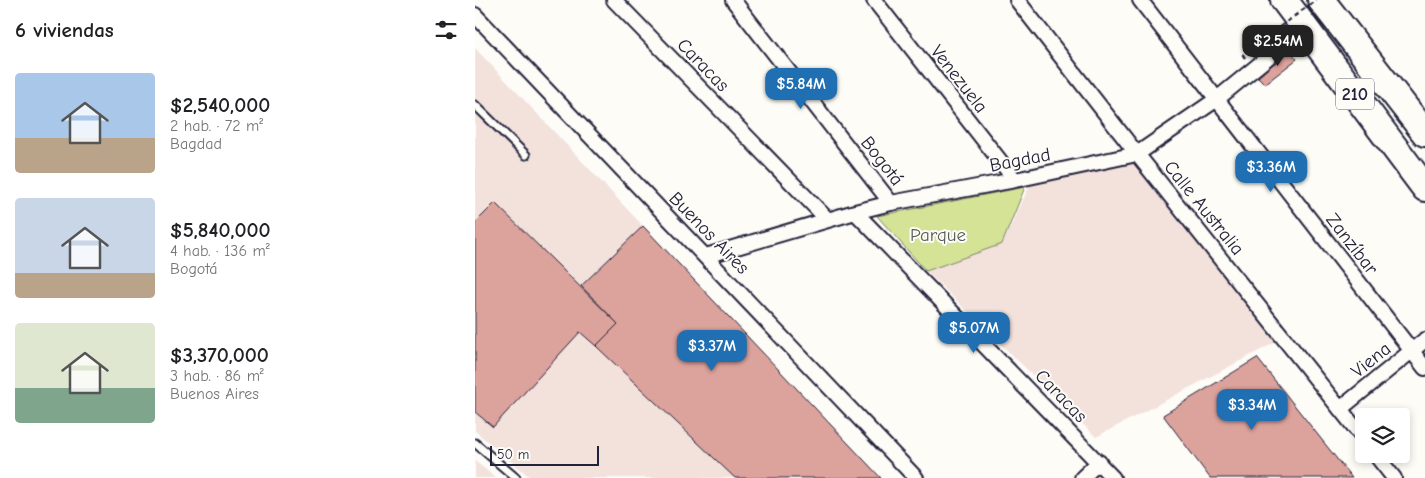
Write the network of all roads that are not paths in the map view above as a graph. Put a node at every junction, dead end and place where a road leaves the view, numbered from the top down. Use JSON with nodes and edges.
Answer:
{"nodes":[{"id":1,"x":615,"y":0,"type":"edge"},
{"id":2,"x":733,"y":0,"type":"edge"},
{"id":3,"x":874,"y":0,"type":"edge"},
{"id":4,"x":1017,"y":0,"type":"edge"},
{"id":5,"x":1140,"y":0,"type":"edge"},
{"id":6,"x":1284,"y":0,"type":"edge"},
{"id":7,"x":1327,"y":2,"type":"edge"},
{"id":8,"x":475,"y":15,"type":"edge"},
{"id":9,"x":1305,"y":27,"type":"junction"},
{"id":10,"x":1217,"y":98,"type":"junction"},
{"id":11,"x":475,"y":105,"type":"edge"},
{"id":12,"x":1425,"y":133,"type":"edge"},
{"id":13,"x":1137,"y":154,"type":"junction"},
{"id":14,"x":526,"y":155,"type":"dead end"},
{"id":15,"x":1015,"y":180,"type":"junction"},
{"id":16,"x":1425,"y":188,"type":"edge"},
{"id":17,"x":891,"y":203,"type":"junction"},
{"id":18,"x":855,"y":212,"type":"junction"},
{"id":19,"x":828,"y":220,"type":"junction"},
{"id":20,"x":706,"y":256,"type":"junction"},
{"id":21,"x":1425,"y":340,"type":"edge"},
{"id":22,"x":1412,"y":351,"type":"junction"},
{"id":23,"x":1425,"y":368,"type":"edge"},
{"id":24,"x":1340,"y":408,"type":"junction"},
{"id":25,"x":1355,"y":427,"type":"edge"},
{"id":26,"x":475,"y":443,"type":"edge"},
{"id":27,"x":1099,"y":462,"type":"junction"},
{"id":28,"x":1382,"y":463,"type":"edge"},
{"id":29,"x":516,"y":478,"type":"edge"},
{"id":30,"x":916,"y":478,"type":"edge"},
{"id":31,"x":1082,"y":478,"type":"edge"},
{"id":32,"x":1113,"y":478,"type":"edge"},
{"id":33,"x":1394,"y":478,"type":"edge"}],
"edges":[{"from":1,"to":19,"type":"street","name":"Caracas"},
{"from":2,"to":17,"type":"street","name":"Bogotá"},
{"from":3,"to":15,"type":"street","name":"Venezuela"},
{"from":4,"to":13,"type":"street","name":"Calle Australia"},
{"from":5,"to":10,"type":"street","name":"Zanzíbar"},
{"from":6,"to":9,"type":"highway","number":"210"},
{"from":7,"to":12,"type":"highway","number":"210"},
{"from":8,"to":20,"type":"street","name":"Buenos Aires"},
{"from":9,"to":10,"type":"street","name":"Bagdad"},
{"from":9,"to":16,"type":"highway","number":"210"},
{"from":10,"to":13,"type":"street","name":"Bagdad"},
{"from":10,"to":22,"type":"street","name":"Zanzíbar"},
{"from":11,"to":14,"type":"lane"},
{"from":13,"to":15,"type":"street","name":"Bagdad"},
{"from":13,"to":24,"type":"street","name":"Calle Australia"},
{"from":15,"to":17,"type":"street","name":"Bagdad"},
{"from":17,"to":18,"type":"street","name":"Bagdad"},
{"from":18,"to":19,"type":"street","name":"Bagdad"},
{"from":18,"to":27,"type":"street","name":"Caracas"},
{"from":19,"to":20,"type":"street","name":"Bagdad"},
{"from":20,"to":30,"type":"street","name":"Buenos Aires"},
{"from":21,"to":22,"type":"street","name":"Viena"},
{"from":22,"to":23,"type":"street","name":"Zanzíbar"},
{"from":22,"to":24,"type":"street","name":"Viena"},
{"from":24,"to":25,"type":"street","name":"Calle Australia"},
{"from":26,"to":29,"type":"lane"},
{"from":27,"to":31,"type":"street"},
{"from":27,"to":32,"type":"street","name":"Caracas"},
{"from":28,"to":33,"type":"street"}]}
